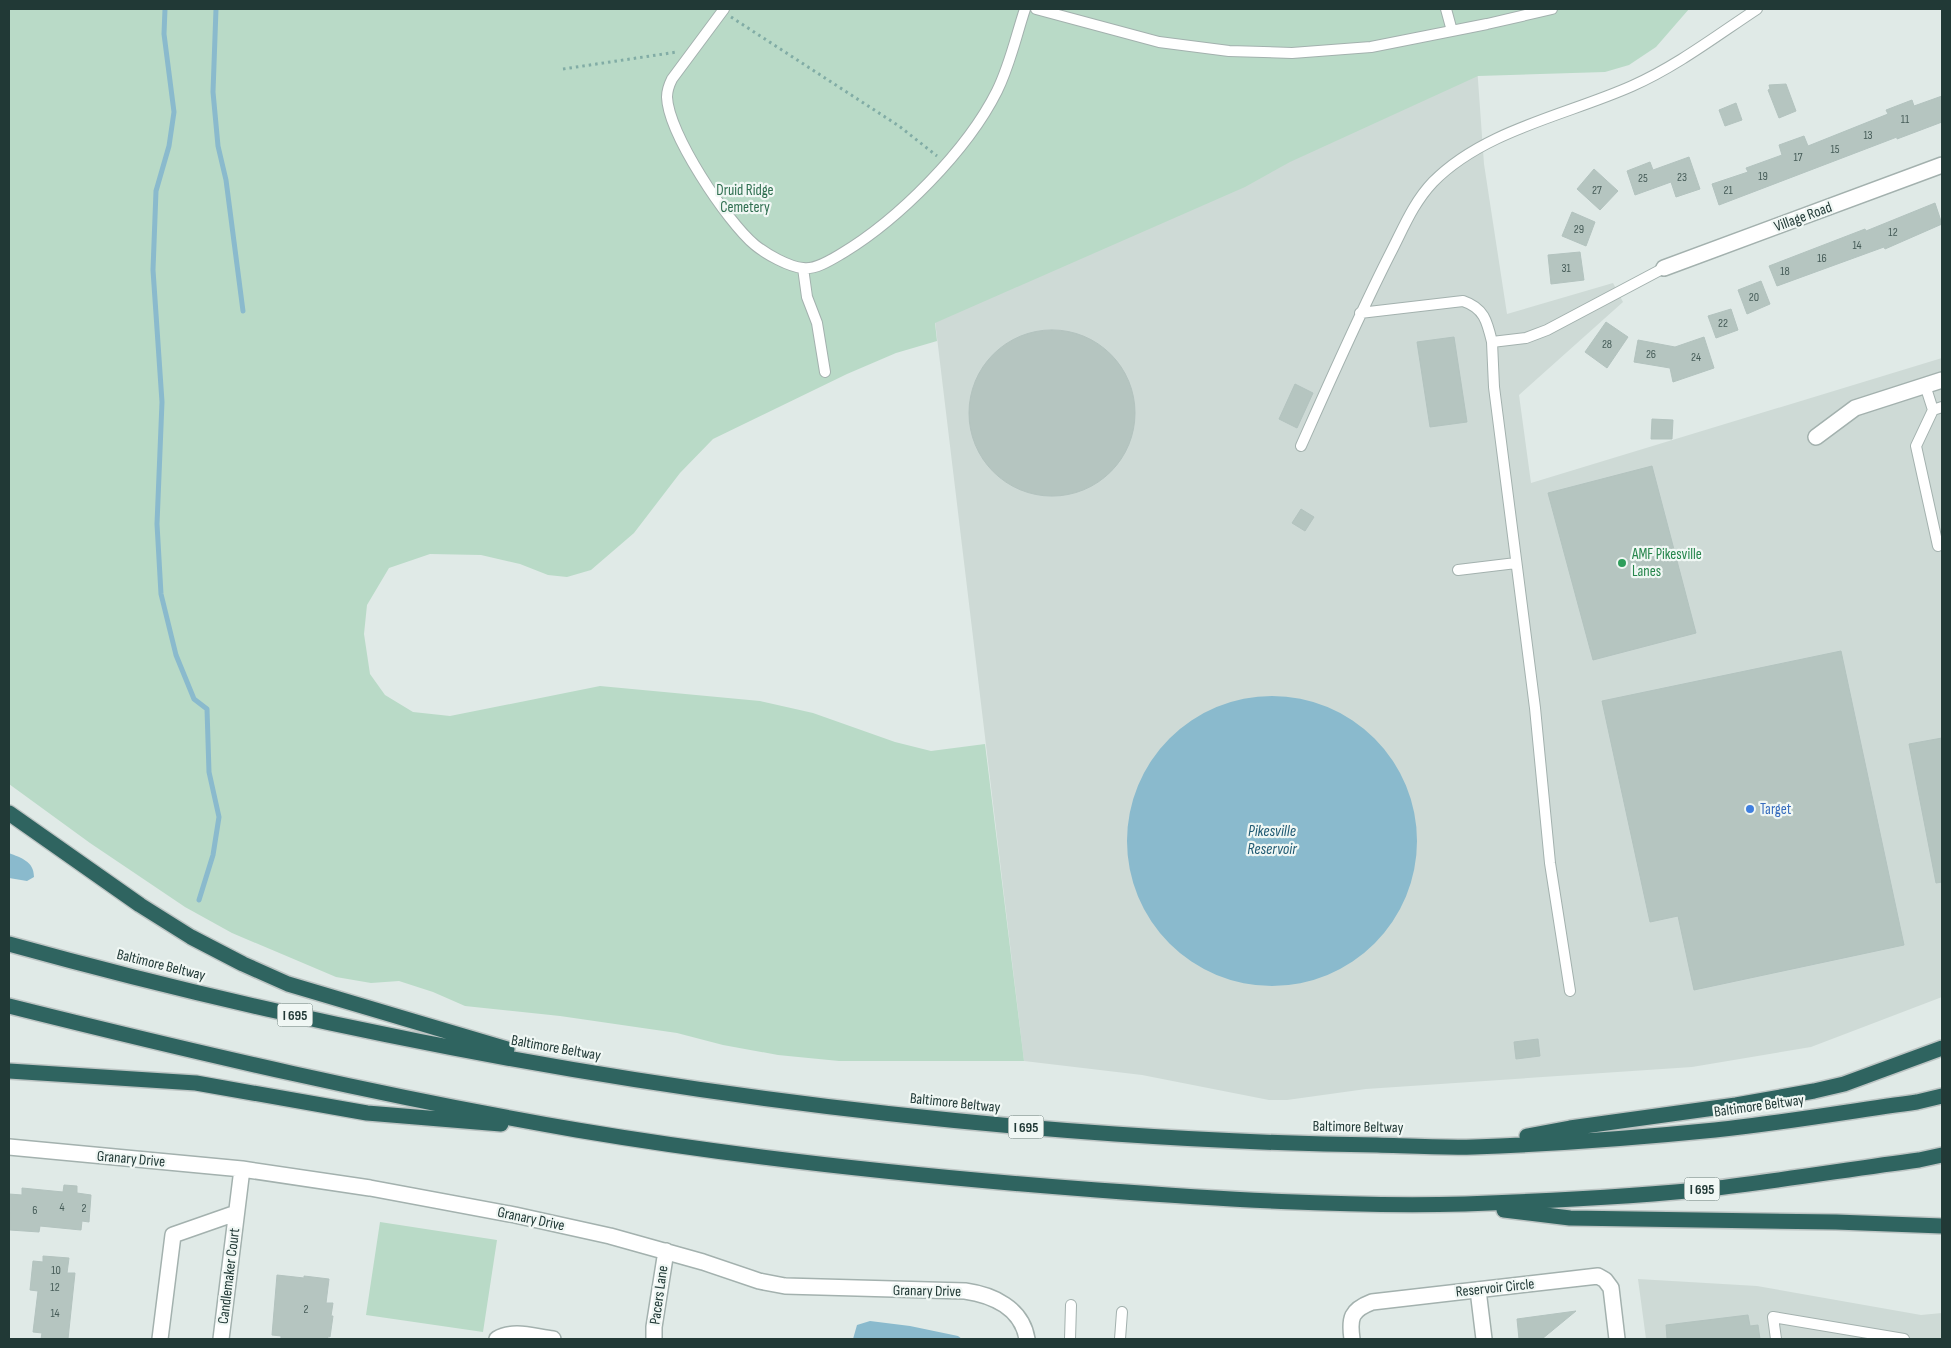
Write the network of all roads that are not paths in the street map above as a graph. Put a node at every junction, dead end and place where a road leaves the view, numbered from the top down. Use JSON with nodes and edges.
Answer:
{"nodes":[{"id":1,"x":1025,"y":9,"type":"edge"},
{"id":2,"x":1036,"y":9,"type":"edge"},
{"id":3,"x":1446,"y":9,"type":"edge"},
{"id":4,"x":1552,"y":9,"type":"edge"},
{"id":5,"x":1757,"y":9,"type":"edge"},
{"id":6,"x":723,"y":10,"type":"edge"},
{"id":7,"x":1452,"y":30,"type":"junction"},
{"id":8,"x":1942,"y":165,"type":"edge"},
{"id":9,"x":803,"y":268,"type":"junction"},
{"id":10,"x":1664,"y":268,"type":"joint"},
{"id":11,"x":1360,"y":313,"type":"junction"},
{"id":12,"x":1492,"y":342,"type":"junction"},
{"id":13,"x":825,"y":372,"type":"dead end"},
{"id":14,"x":1942,"y":380,"type":"edge"},
{"id":15,"x":1925,"y":385,"type":"junction"},
{"id":16,"x":1938,"y":408,"type":"edge"},
{"id":17,"x":1816,"y":437,"type":"dead end"},
{"id":18,"x":1301,"y":446,"type":"dead end"},
{"id":19,"x":1938,"y":546,"type":"dead end"},
{"id":20,"x":1516,"y":563,"type":"junction"},
{"id":21,"x":1458,"y":570,"type":"dead end"},
{"id":22,"x":9,"y":813,"type":"edge"},
{"id":23,"x":9,"y":944,"type":"edge"},
{"id":24,"x":1570,"y":991,"type":"dead end"},
{"id":25,"x":9,"y":1006,"type":"edge"},
{"id":26,"x":1942,"y":1048,"type":"edge"},
{"id":27,"x":9,"y":1071,"type":"edge"},
{"id":28,"x":585,"y":1071,"type":"junction"},
{"id":29,"x":1942,"y":1096,"type":"edge"},
{"id":30,"x":577,"y":1130,"type":"junction"},
{"id":31,"x":1469,"y":1147,"type":"junction"},
{"id":32,"x":9,"y":1148,"type":"edge"},
{"id":33,"x":1942,"y":1155,"type":"edge"},
{"id":34,"x":242,"y":1169,"type":"junction"},
{"id":35,"x":1460,"y":1204,"type":"junction"},
{"id":36,"x":236,"y":1213,"type":"junction"},
{"id":37,"x":1942,"y":1222,"type":"edge"},
{"id":38,"x":1892,"y":1224,"type":"junction"},
{"id":39,"x":1942,"y":1226,"type":"edge"},
{"id":40,"x":666,"y":1251,"type":"junction"},
{"id":41,"x":1478,"y":1290,"type":"junction"},
{"id":42,"x":1071,"y":1305,"type":"dead end"},
{"id":43,"x":1122,"y":1312,"type":"dead end"},
{"id":44,"x":160,"y":1339,"type":"edge"},
{"id":45,"x":221,"y":1339,"type":"edge"},
{"id":46,"x":497,"y":1339,"type":"edge"},
{"id":47,"x":553,"y":1339,"type":"edge"},
{"id":48,"x":654,"y":1339,"type":"edge"},
{"id":49,"x":1027,"y":1339,"type":"edge"},
{"id":50,"x":1070,"y":1339,"type":"edge"},
{"id":51,"x":1120,"y":1339,"type":"edge"},
{"id":52,"x":1352,"y":1339,"type":"edge"},
{"id":53,"x":1484,"y":1339,"type":"edge"},
{"id":54,"x":1617,"y":1339,"type":"edge"},
{"id":55,"x":1776,"y":1339,"type":"edge"},
{"id":56,"x":1904,"y":1339,"type":"edge"}],
"edges":[{"from":1,"to":9,"type":"lane"},
{"from":2,"to":7,"type":"lane"},
{"from":3,"to":7,"type":"lane"},
{"from":4,"to":7,"type":"lane"},
{"from":5,"to":11,"type":"lane"},
{"from":6,"to":9,"type":"lane"},
{"from":8,"to":10,"type":"street","name":"Village Road"},
{"from":9,"to":13,"type":"lane"},
{"from":10,"to":12,"type":"lane"},
{"from":11,"to":12,"type":"lane"},
{"from":11,"to":18,"type":"lane"},
{"from":12,"to":20,"type":"lane"},
{"from":14,"to":15,"type":"street"},
{"from":15,"to":16,"type":"lane"},
{"from":15,"to":17,"type":"street"},
{"from":16,"to":19,"type":"lane"},
{"from":20,"to":21,"type":"lane"},
{"from":20,"to":24,"type":"lane"},
{"from":22,"to":28,"type":"highway"},
{"from":23,"to":28,"type":"highway","name":"Baltimore Beltway","number":"I 695"},
{"from":25,"to":30,"type":"highway","number":"I 695"},
{"from":26,"to":31,"type":"highway"},
{"from":27,"to":30,"type":"highway"},
{"from":28,"to":31,"type":"highway","name":"Baltimore Beltway","number":"I 695"},
{"from":29,"to":31,"type":"highway","name":"Baltimore Beltway","number":"I 695"},
{"from":30,"to":35,"type":"highway","number":"I 695"},
{"from":32,"to":34,"type":"street","name":"Granary Drive"},
{"from":33,"to":35,"type":"highway","number":"I 695"},
{"from":34,"to":36,"type":"street","name":"Candlemaker Court"},
{"from":34,"to":40,"type":"street","name":"Granary Drive"},
{"from":35,"to":38,"type":"highway"},
{"from":36,"to":44,"type":"street","name":"Candlemaker Court"},
{"from":36,"to":45,"type":"street","name":"Candlemaker Court"},
{"from":37,"to":38,"type":"highway"},
{"from":38,"to":39,"type":"highway"},
{"from":40,"to":48,"type":"street","name":"Pacers Lane"},
{"from":40,"to":49,"type":"street","name":"Granary Drive"},
{"from":41,"to":52,"type":"street","name":"Reservoir Circle"},
{"from":41,"to":53,"type":"street"},
{"from":41,"to":54,"type":"street","name":"Reservoir Circle"},
{"from":42,"to":50,"type":"lane"},
{"from":43,"to":51,"type":"lane"},
{"from":46,"to":47,"type":"street"},
{"from":55,"to":56,"type":"lane"}]}
